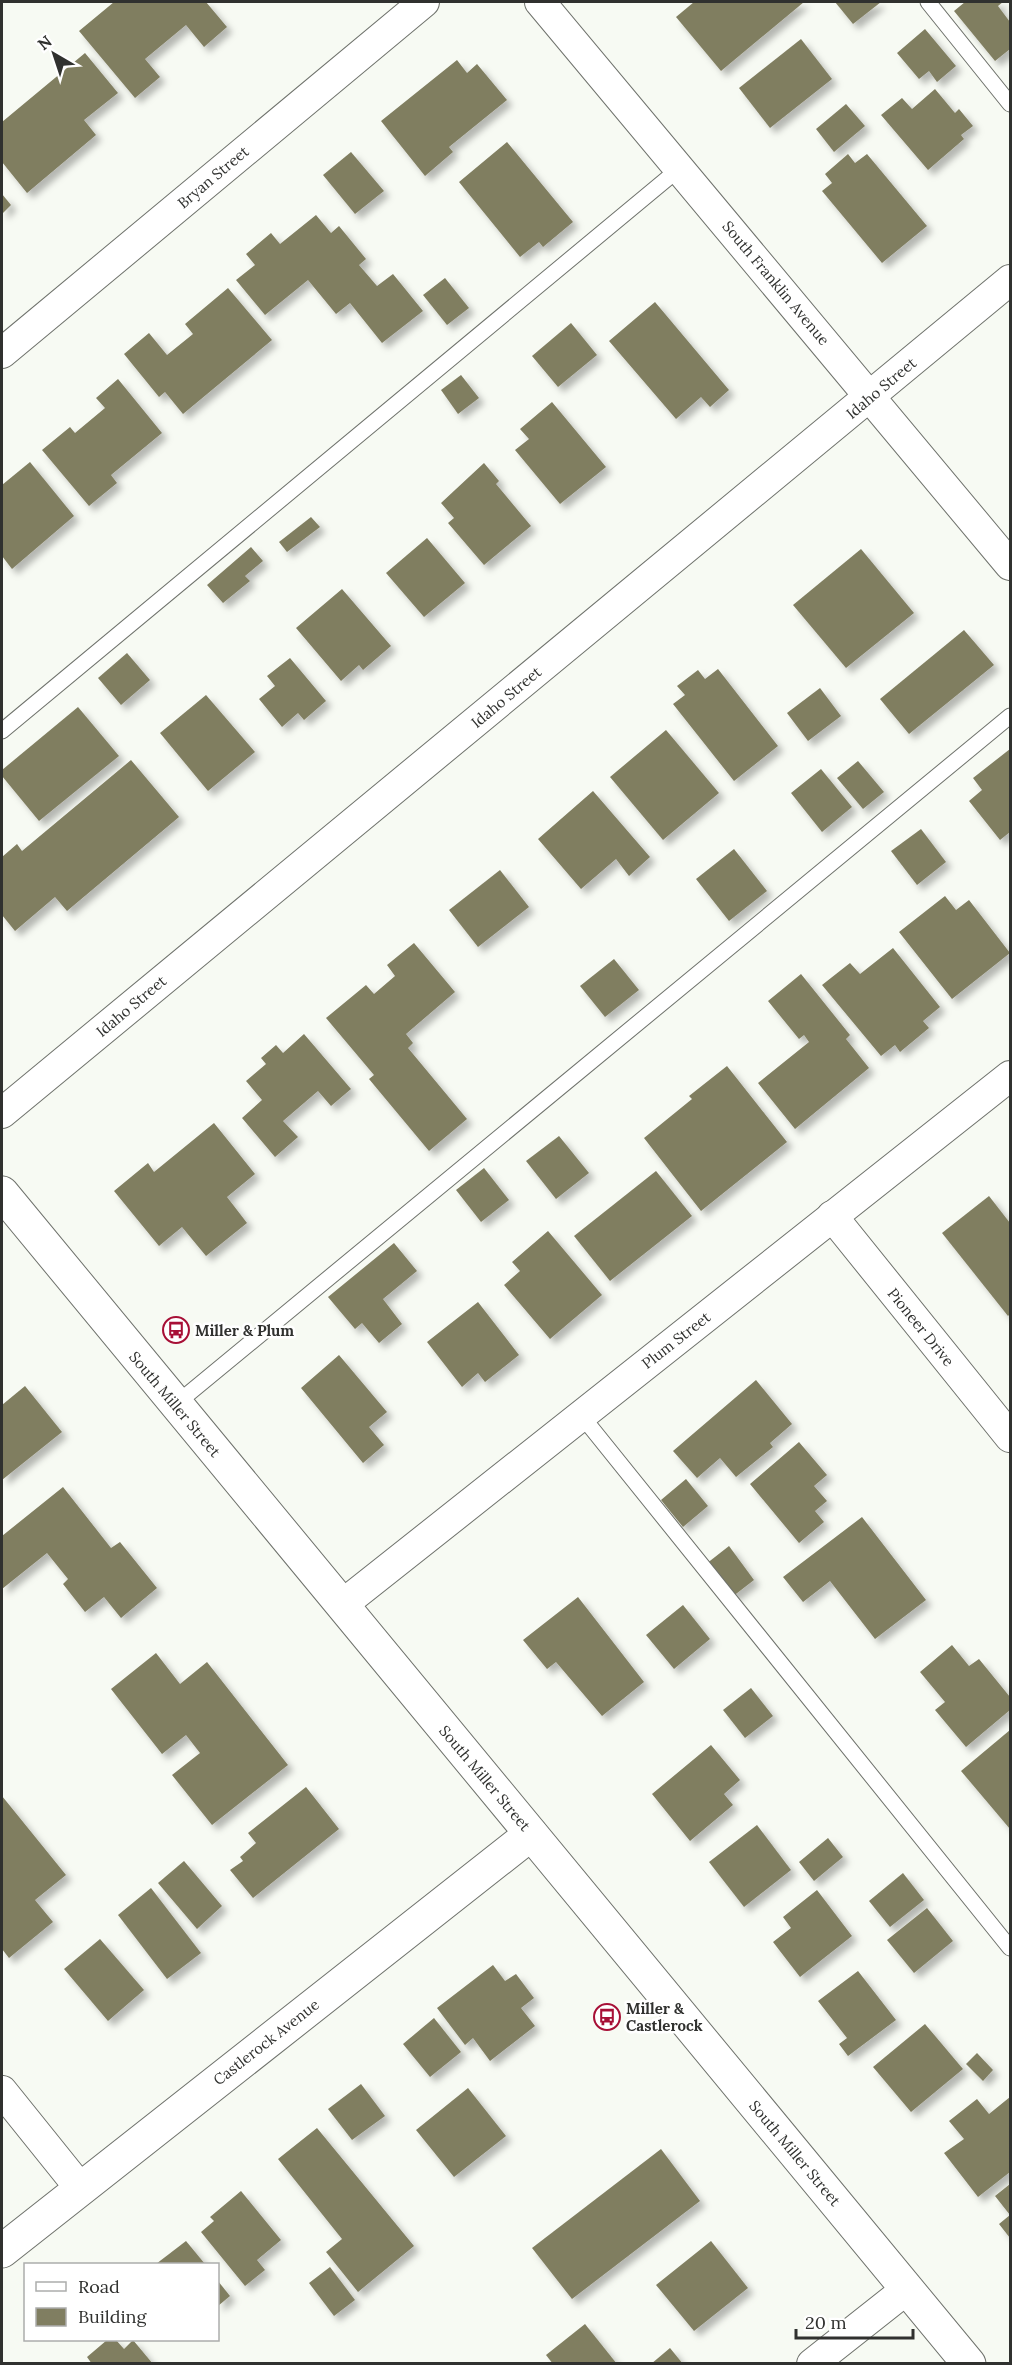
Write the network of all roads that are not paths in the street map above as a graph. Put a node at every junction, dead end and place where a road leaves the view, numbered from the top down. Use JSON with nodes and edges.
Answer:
{"nodes":[{"id":1,"x":424,"y":2,"type":"edge"},
{"id":2,"x":540,"y":2,"type":"edge"},
{"id":3,"x":928,"y":2,"type":"edge"},
{"id":4,"x":1011,"y":104,"type":"edge"},
{"id":5,"x":680,"y":168,"type":"junction"},
{"id":6,"x":1011,"y":280,"type":"edge"},
{"id":7,"x":2,"y":352,"type":"edge"},
{"id":8,"x":870,"y":397,"type":"junction"},
{"id":9,"x":1011,"y":565,"type":"edge"},
{"id":10,"x":1011,"y":716,"type":"edge"},
{"id":11,"x":2,"y":731,"type":"edge"},
{"id":12,"x":1011,"y":1076,"type":"edge"},
{"id":13,"x":2,"y":1113,"type":"edge"},
{"id":14,"x":2,"y":1193,"type":"edge"},
{"id":15,"x":832,"y":1216,"type":"junction"},
{"id":16,"x":176,"y":1404,"type":"junction"},
{"id":17,"x":581,"y":1415,"type":"junction"},
{"id":18,"x":1011,"y":1437,"type":"edge"},
{"id":19,"x":342,"y":1605,"type":"junction"},
{"id":20,"x":531,"y":1834,"type":"junction"},
{"id":21,"x":1011,"y":1948,"type":"edge"},
{"id":22,"x":2,"y":2091,"type":"edge"},
{"id":23,"x":80,"y":2188,"type":"junction"},
{"id":24,"x":2,"y":2251,"type":"edge"},
{"id":25,"x":907,"y":2289,"type":"junction"},
{"id":26,"x":812,"y":2364,"type":"edge"},
{"id":27,"x":969,"y":2364,"type":"edge"}],
"edges":[{"from":1,"to":7,"type":"street","name":"Bryan Street"},
{"from":2,"to":5,"type":"street","name":"South Franklin Avenue"},
{"from":3,"to":4,"type":"lane"},
{"from":5,"to":8,"type":"street","name":"South Franklin Avenue"},
{"from":5,"to":11,"type":"lane"},
{"from":6,"to":8,"type":"street","name":"Idaho Street"},
{"from":8,"to":9,"type":"street","name":"South Franklin Avenue"},
{"from":8,"to":13,"type":"street","name":"Idaho Street"},
{"from":10,"to":16,"type":"lane"},
{"from":12,"to":15,"type":"street","name":"Plum Street"},
{"from":14,"to":16,"type":"main road","name":"South Miller Street"},
{"from":15,"to":17,"type":"street","name":"Plum Street"},
{"from":15,"to":18,"type":"street","name":"Pioneer Drive"},
{"from":16,"to":19,"type":"main road","name":"South Miller Street"},
{"from":17,"to":19,"type":"street","name":"Plum Street"},
{"from":17,"to":21,"type":"lane"},
{"from":19,"to":20,"type":"main road","name":"South Miller Street"},
{"from":20,"to":23,"type":"main road","name":"Castlerock Avenue"},
{"from":20,"to":25,"type":"main road","name":"South Miller Street"},
{"from":22,"to":23,"type":"street"},
{"from":23,"to":24,"type":"main road","name":"Castlerock Avenue"},
{"from":25,"to":26,"type":"street"},
{"from":25,"to":27,"type":"main road","name":"South Miller Street"}]}
